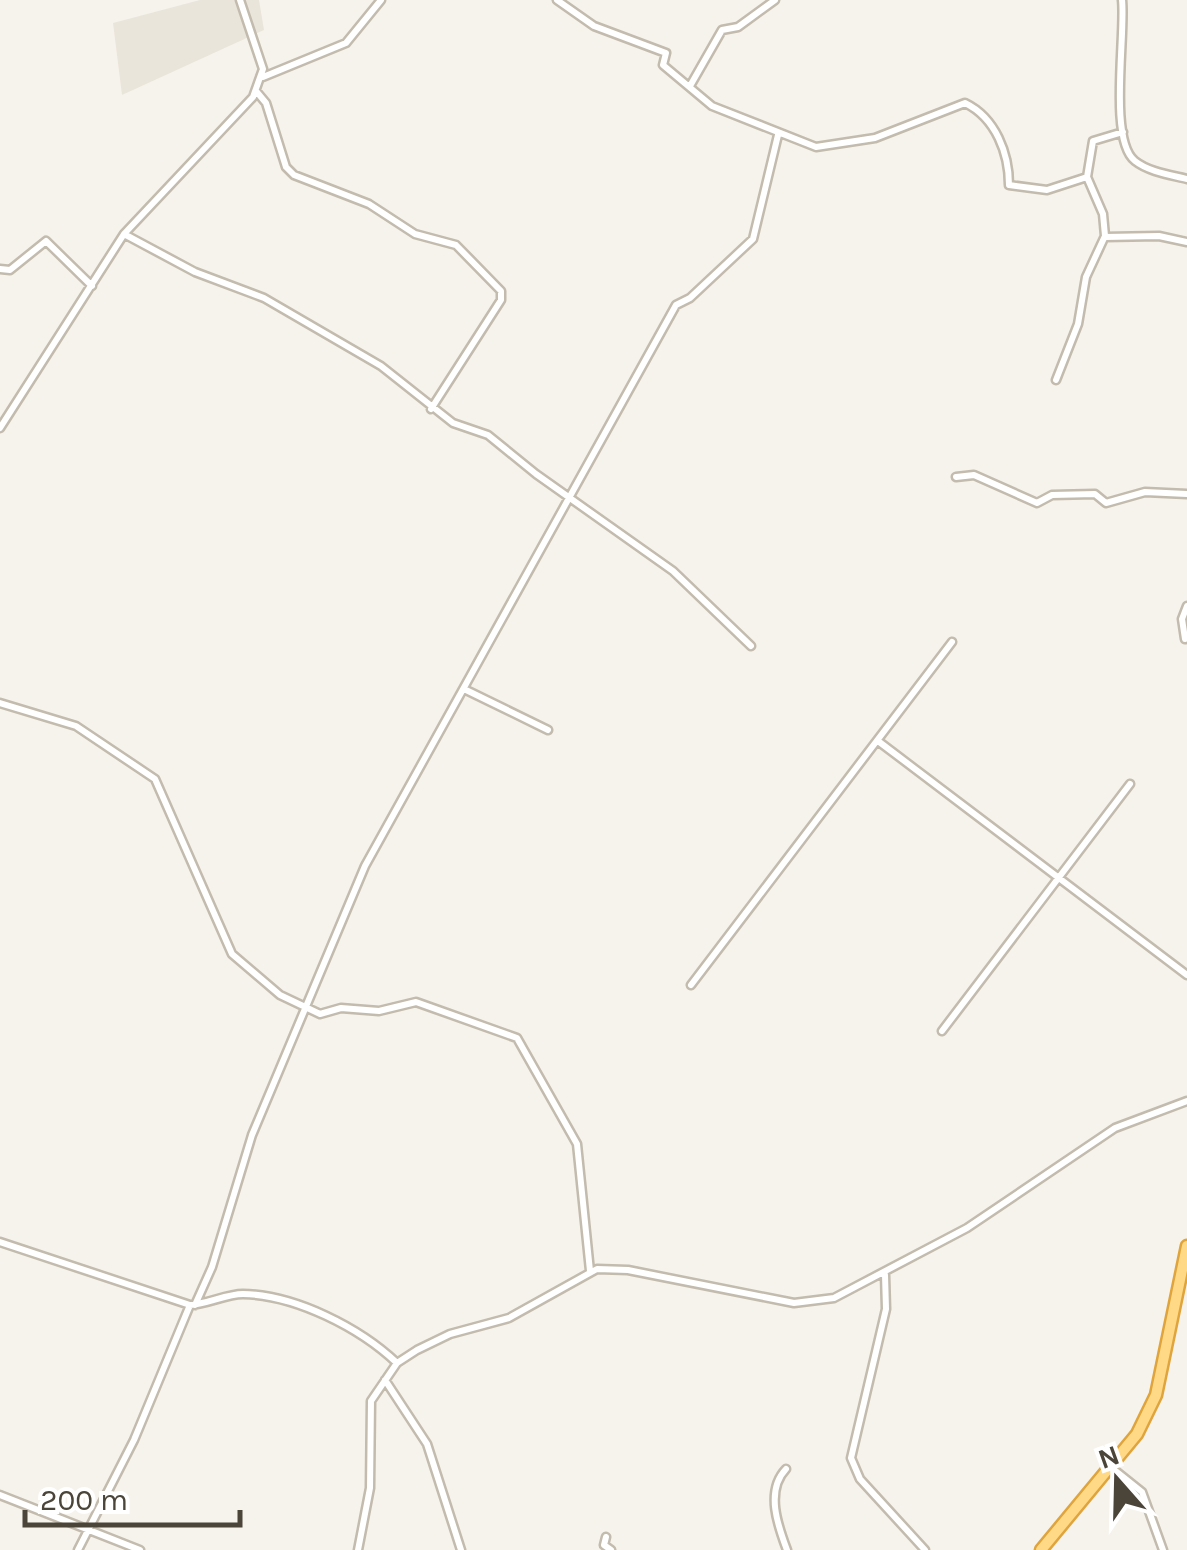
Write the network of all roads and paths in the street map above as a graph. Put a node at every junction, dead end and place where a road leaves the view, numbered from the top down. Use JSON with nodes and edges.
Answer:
{"nodes":[{"id":1,"x":240,"y":0,"type":"edge"},
{"id":2,"x":382,"y":0,"type":"edge"},
{"id":3,"x":557,"y":0,"type":"edge"},
{"id":4,"x":775,"y":0,"type":"edge"},
{"id":5,"x":1122,"y":0,"type":"edge"},
{"id":6,"x":263,"y":77,"type":"junction"},
{"id":7,"x":690,"y":86,"type":"junction"},
{"id":8,"x":256,"y":92,"type":"junction"},
{"id":9,"x":1123,"y":132,"type":"junction"},
{"id":10,"x":778,"y":136,"type":"junction"},
{"id":11,"x":1087,"y":177,"type":"junction"},
{"id":12,"x":1187,"y":179,"type":"edge"},
{"id":13,"x":124,"y":234,"type":"junction"},
{"id":14,"x":1105,"y":237,"type":"junction"},
{"id":15,"x":1187,"y":242,"type":"edge"},
{"id":16,"x":0,"y":268,"type":"edge"},
{"id":17,"x":92,"y":286,"type":"junction"},
{"id":18,"x":1056,"y":380,"type":"dead end"},
{"id":19,"x":431,"y":409,"type":"junction"},
{"id":20,"x":0,"y":428,"type":"edge"},
{"id":21,"x":956,"y":478,"type":"dead end"},
{"id":22,"x":1187,"y":494,"type":"edge"},
{"id":23,"x":570,"y":497,"type":"junction"},
{"id":24,"x":1187,"y":606,"type":"edge"},
{"id":25,"x":1184,"y":639,"type":"dead end"},
{"id":26,"x":952,"y":642,"type":"dead end"},
{"id":27,"x":751,"y":646,"type":"dead end"},
{"id":28,"x":464,"y":689,"type":"junction"},
{"id":29,"x":0,"y":703,"type":"edge"},
{"id":30,"x":548,"y":730,"type":"dead end"},
{"id":31,"x":878,"y":741,"type":"junction"},
{"id":32,"x":1130,"y":784,"type":"dead end"},
{"id":33,"x":1058,"y":879,"type":"junction"},
{"id":34,"x":1187,"y":975,"type":"edge"},
{"id":35,"x":691,"y":985,"type":"dead end"},
{"id":36,"x":304,"y":1010,"type":"junction"},
{"id":37,"x":942,"y":1031,"type":"dead end"},
{"id":38,"x":1187,"y":1101,"type":"edge"},
{"id":39,"x":0,"y":1242,"type":"edge"},
{"id":40,"x":1187,"y":1246,"type":"edge"},
{"id":41,"x":590,"y":1270,"type":"junction"},
{"id":42,"x":885,"y":1275,"type":"junction"},
{"id":43,"x":193,"y":1305,"type":"junction"},
{"id":44,"x":397,"y":1364,"type":"junction"},
{"id":45,"x":385,"y":1380,"type":"junction"},
{"id":46,"x":1112,"y":1468,"type":"junction"},
{"id":47,"x":786,"y":1470,"type":"dead end"},
{"id":48,"x":0,"y":1496,"type":"edge"},
{"id":49,"x":89,"y":1532,"type":"junction"},
{"id":50,"x":606,"y":1537,"type":"dead end"},
{"id":51,"x":78,"y":1550,"type":"edge"},
{"id":52,"x":140,"y":1550,"type":"edge"},
{"id":53,"x":358,"y":1550,"type":"edge"},
{"id":54,"x":462,"y":1550,"type":"edge"},
{"id":55,"x":611,"y":1550,"type":"edge"},
{"id":56,"x":788,"y":1550,"type":"edge"},
{"id":57,"x":925,"y":1550,"type":"edge"},
{"id":58,"x":1041,"y":1550,"type":"edge"},
{"id":59,"x":1162,"y":1550,"type":"edge"}],
"edges":[{"from":1,"to":6,"type":"street"},
{"from":2,"to":6,"type":"street"},
{"from":3,"to":7,"type":"street"},
{"from":4,"to":7,"type":"street"},
{"from":5,"to":9,"type":"street"},
{"from":6,"to":8,"type":"street"},
{"from":7,"to":10,"type":"street"},
{"from":8,"to":13,"type":"street"},
{"from":8,"to":19,"type":"street"},
{"from":9,"to":11,"type":"street"},
{"from":9,"to":12,"type":"street"},
{"from":10,"to":11,"type":"street"},
{"from":10,"to":23,"type":"street"},
{"from":11,"to":14,"type":"street"},
{"from":13,"to":17,"type":"street"},
{"from":13,"to":19,"type":"street"},
{"from":14,"to":15,"type":"street"},
{"from":14,"to":18,"type":"street"},
{"from":16,"to":17,"type":"street"},
{"from":17,"to":20,"type":"street"},
{"from":19,"to":23,"type":"street"},
{"from":21,"to":22,"type":"street"},
{"from":23,"to":27,"type":"street"},
{"from":23,"to":28,"type":"street"},
{"from":24,"to":25,"type":"street"},
{"from":26,"to":31,"type":"street"},
{"from":28,"to":30,"type":"street"},
{"from":28,"to":36,"type":"street"},
{"from":29,"to":36,"type":"street"},
{"from":31,"to":33,"type":"street"},
{"from":31,"to":35,"type":"street"},
{"from":32,"to":33,"type":"street"},
{"from":33,"to":34,"type":"street"},
{"from":33,"to":37,"type":"street"},
{"from":36,"to":41,"type":"street"},
{"from":36,"to":43,"type":"street"},
{"from":38,"to":42,"type":"street"},
{"from":39,"to":43,"type":"street"},
{"from":40,"to":46,"type":"highway"},
{"from":41,"to":42,"type":"street"},
{"from":41,"to":44,"type":"street"},
{"from":42,"to":57,"type":"street"},
{"from":43,"to":44,"type":"street"},
{"from":43,"to":49,"type":"street"},
{"from":44,"to":45,"type":"street"},
{"from":45,"to":53,"type":"street"},
{"from":45,"to":54,"type":"street"},
{"from":46,"to":58,"type":"highway"},
{"from":46,"to":59,"type":"street"},
{"from":47,"to":56,"type":"street"},
{"from":48,"to":49,"type":"street"},
{"from":49,"to":51,"type":"street"},
{"from":49,"to":52,"type":"street"},
{"from":50,"to":55,"type":"street"}]}
